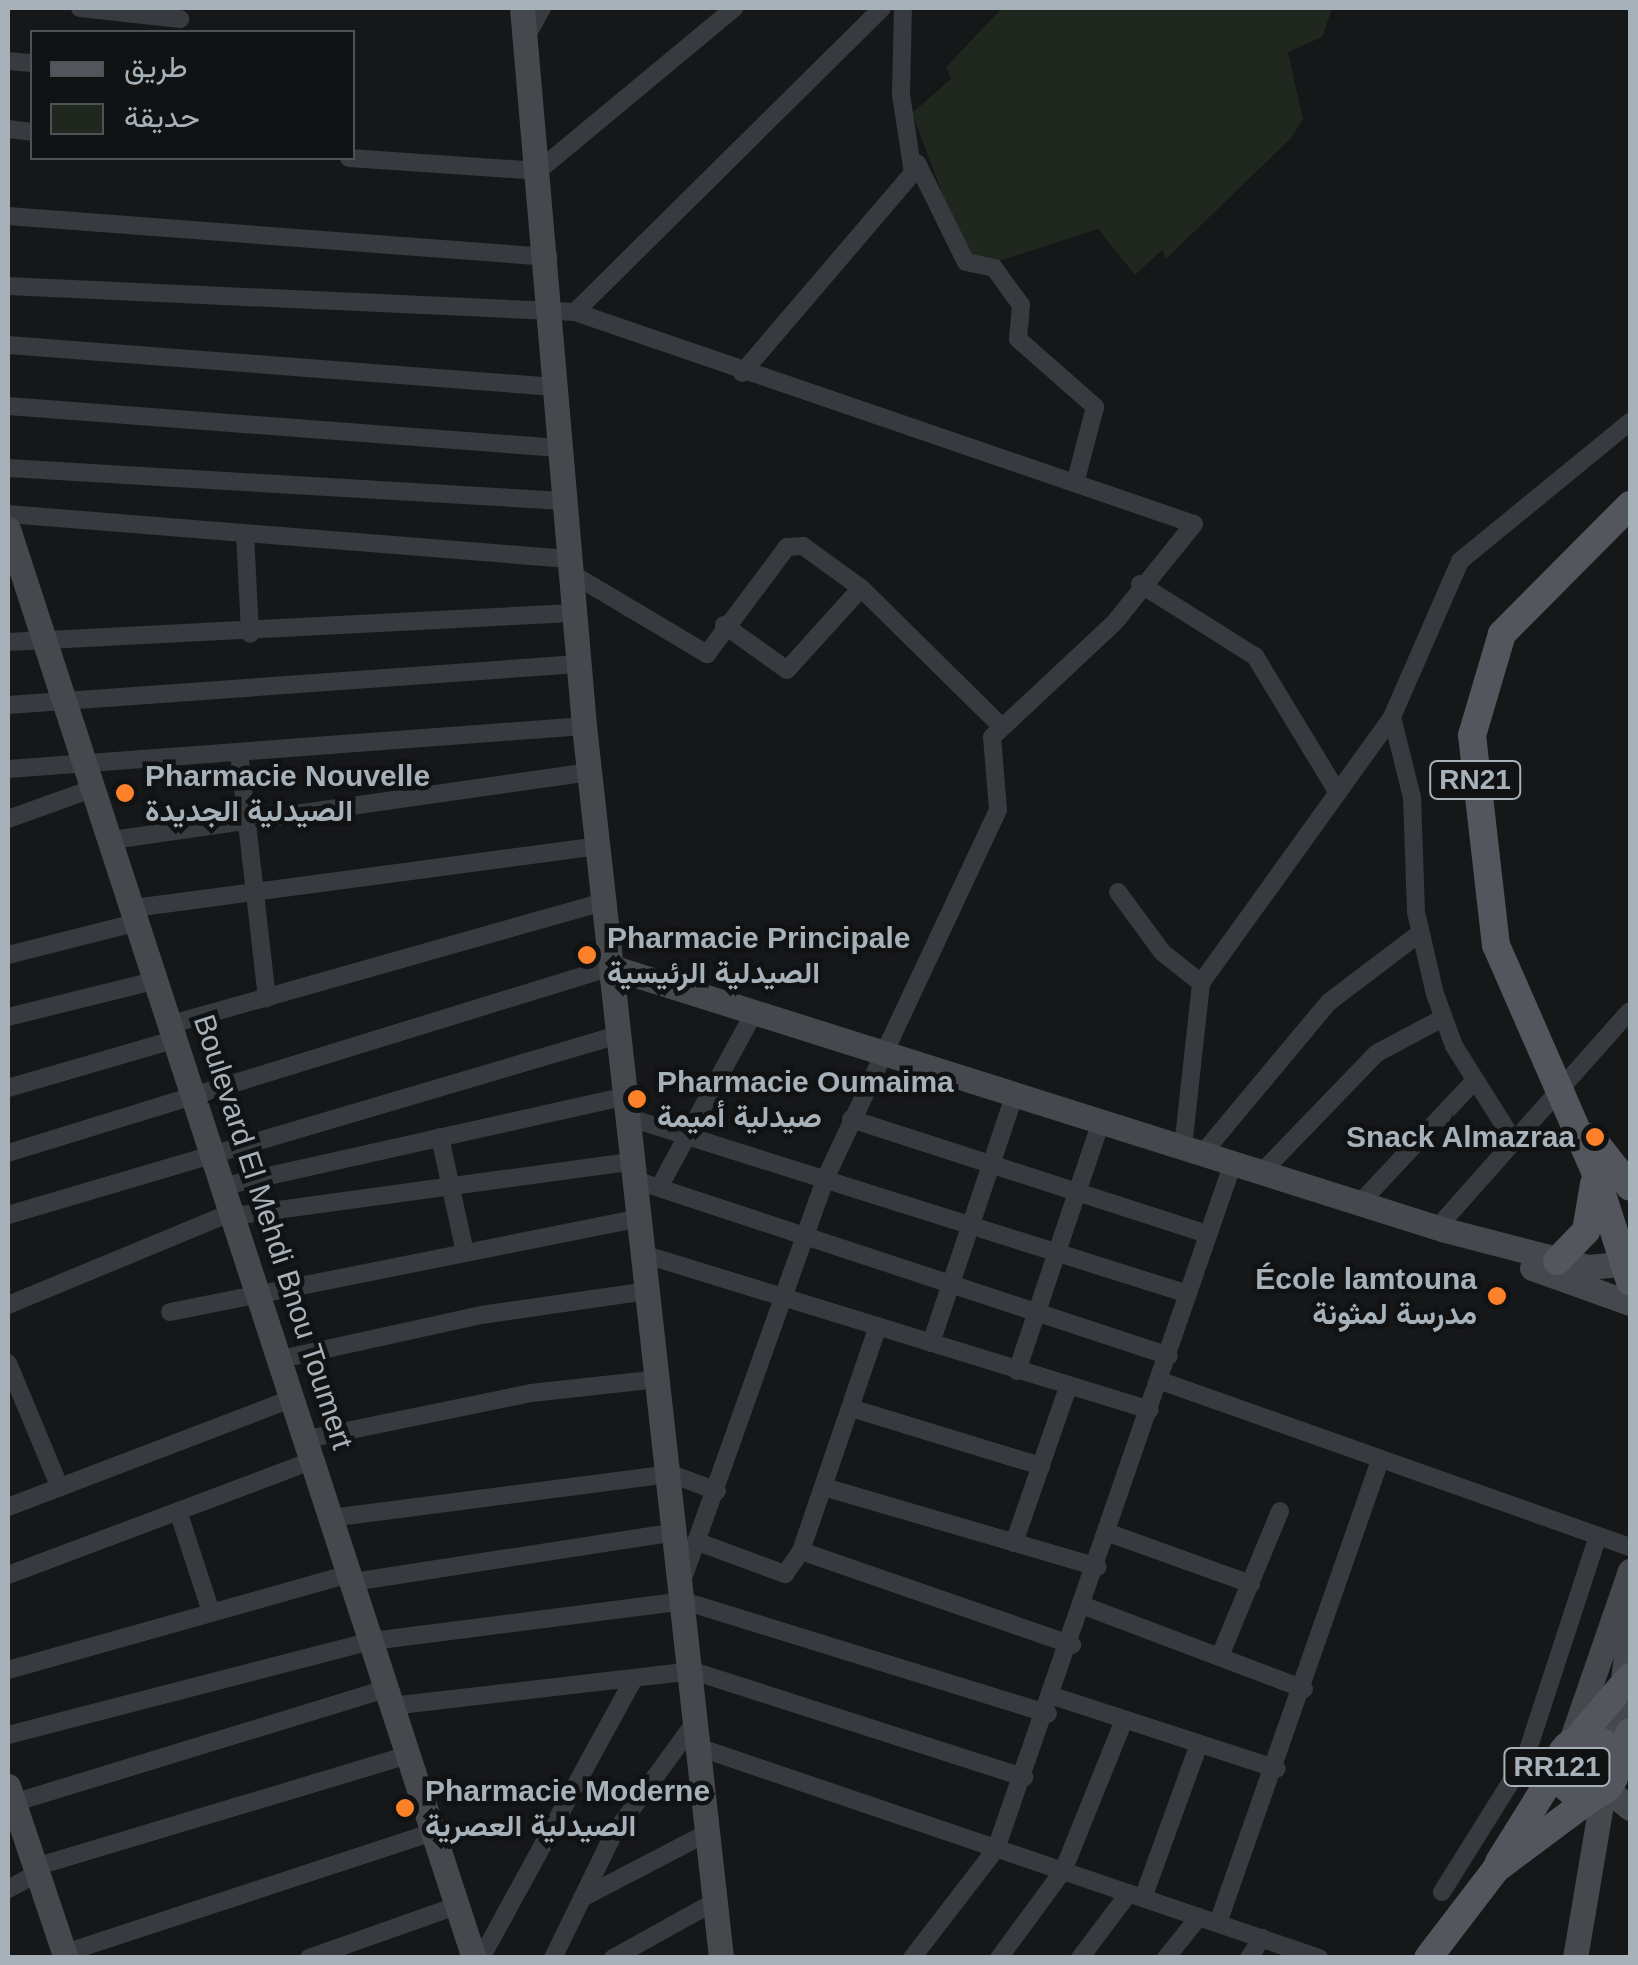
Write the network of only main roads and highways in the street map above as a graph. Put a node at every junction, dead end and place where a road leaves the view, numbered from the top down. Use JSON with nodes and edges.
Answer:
{"nodes":[{"id":1,"x":1630,"y":504,"type":"edge"},
{"id":2,"x":1561,"y":1094,"type":"junction"},
{"id":3,"x":1595,"y":1172,"type":"junction"},
{"id":4,"x":1630,"y":1186,"type":"edge"},
{"id":5,"x":1556,"y":1261,"type":"road end"},
{"id":6,"x":1628,"y":1270,"type":"edge"},
{"id":7,"x":1627,"y":1681,"type":"edge"},
{"id":8,"x":1574,"y":1741,"type":"junction"},
{"id":9,"x":1557,"y":1768,"type":"junction"},
{"id":10,"x":1606,"y":1781,"type":"edge"},
{"id":11,"x":1496,"y":1868,"type":"junction"},
{"id":12,"x":1428,"y":1958,"type":"edge"}],
"edges":[{"from":1,"to":2,"type":"main road","number":"RN21"},
{"from":2,"to":3,"type":"main road","number":"RN21"},
{"from":2,"to":4,"type":"main road","number":"RN21"},
{"from":3,"to":5,"type":"main road"},
{"from":3,"to":6,"type":"main road","number":"RN21"},
{"from":7,"to":8,"type":"main road","number":"RR121"},
{"from":8,"to":9,"type":"main road","number":"RR121"},
{"from":8,"to":10,"type":"main road","number":"RR121"},
{"from":9,"to":10,"type":"main road","number":"RR121"},
{"from":9,"to":11,"type":"main road","number":"RR121"},
{"from":10,"to":11,"type":"main road","number":"RR121"},
{"from":11,"to":12,"type":"main road","number":"RR121"}]}
